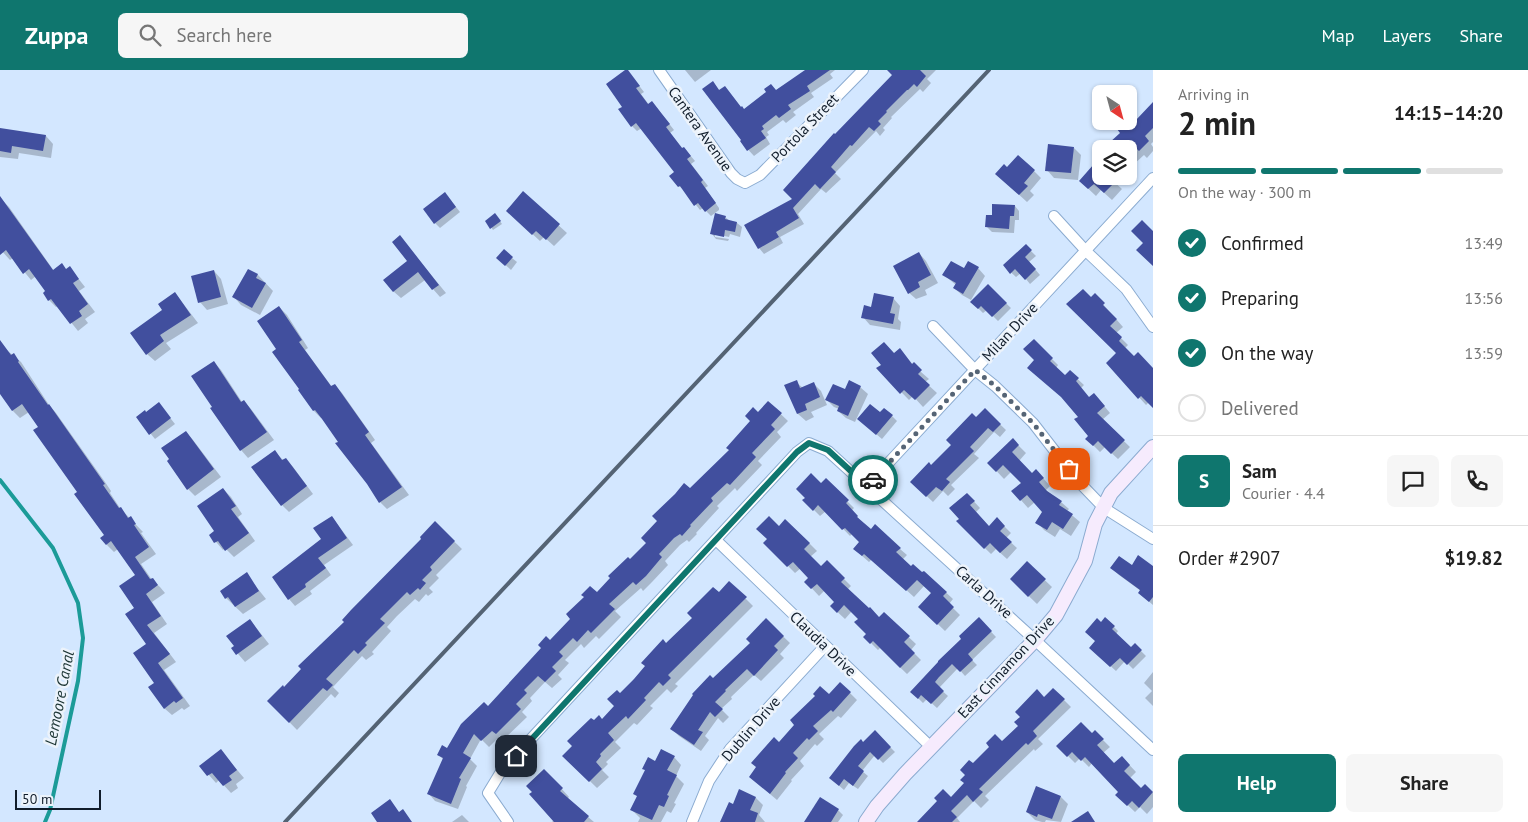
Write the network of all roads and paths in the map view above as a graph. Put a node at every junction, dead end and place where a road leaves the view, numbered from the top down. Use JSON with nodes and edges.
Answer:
{"nodes":[{"id":1,"x":659,"y":70,"type":"edge"},
{"id":2,"x":863,"y":70,"type":"edge"},
{"id":3,"x":1153,"y":178,"type":"edge"},
{"id":4,"x":745,"y":183,"type":"joint"},
{"id":5,"x":1054,"y":216,"type":"dead end"},
{"id":6,"x":1086,"y":251,"type":"junction"},
{"id":7,"x":933,"y":326,"type":"dead end"},
{"id":8,"x":1153,"y":327,"type":"edge"},
{"id":9,"x":975,"y":370,"type":"junction"},
{"id":10,"x":1153,"y":448,"type":"edge"},
{"id":11,"x":867,"y":486,"type":"junction"},
{"id":12,"x":1104,"y":508,"type":"junction"},
{"id":13,"x":1153,"y":539,"type":"edge"},
{"id":14,"x":716,"y":540,"type":"junction"},
{"id":15,"x":1035,"y":640,"type":"junction"},
{"id":16,"x":825,"y":646,"type":"junction"},
{"id":17,"x":931,"y":747,"type":"junction"},
{"id":18,"x":1153,"y":750,"type":"edge"},
{"id":19,"x":508,"y":822,"type":"edge"},
{"id":20,"x":692,"y":822,"type":"edge"},
{"id":21,"x":866,"y":822,"type":"edge"}],
"edges":[{"from":1,"to":4,"type":"street","name":"Cantera Avenue"},
{"from":2,"to":4,"type":"street","name":"Portola Street"},
{"from":3,"to":6,"type":"street","name":"Milan Drive"},
{"from":5,"to":6,"type":"street"},
{"from":6,"to":8,"type":"street"},
{"from":6,"to":9,"type":"street","name":"Milan Drive"},
{"from":7,"to":9,"type":"street"},
{"from":9,"to":11,"type":"street","name":"Milan Drive"},
{"from":9,"to":12,"type":"street"},
{"from":10,"to":12,"type":"street","name":"East Cinnamon Drive"},
{"from":11,"to":14,"type":"street","name":"Carla Drive"},
{"from":11,"to":15,"type":"street","name":"Carla Drive"},
{"from":12,"to":13,"type":"street"},
{"from":12,"to":15,"type":"street","name":"East Cinnamon Drive"},
{"from":14,"to":16,"type":"street","name":"Claudia Drive"},
{"from":14,"to":19,"type":"street"},
{"from":15,"to":17,"type":"street","name":"East Cinnamon Drive"},
{"from":15,"to":18,"type":"street","name":"Carla Drive"},
{"from":16,"to":17,"type":"street","name":"Claudia Drive"},
{"from":16,"to":20,"type":"street","name":"Dublin Drive"},
{"from":17,"to":21,"type":"street","name":"East Cinnamon Drive"}]}
